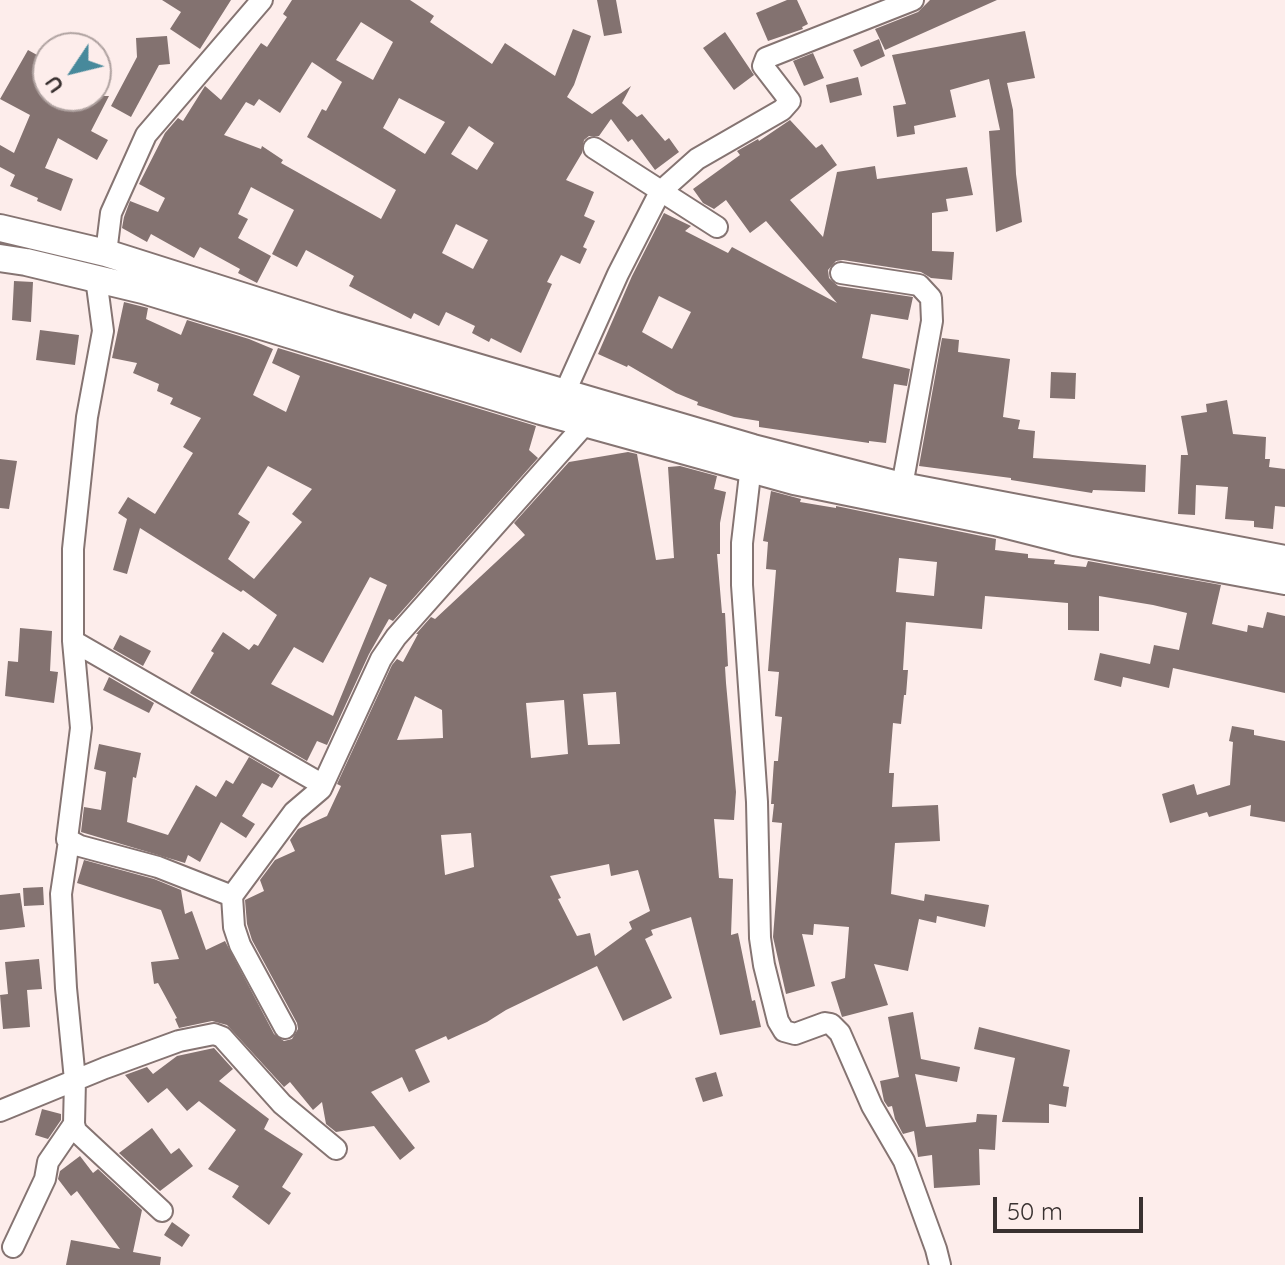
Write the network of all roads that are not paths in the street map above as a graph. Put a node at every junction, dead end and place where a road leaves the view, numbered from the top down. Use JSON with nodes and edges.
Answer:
{"nodes":[{"id":1,"x":262,"y":0,"type":"edge"},
{"id":2,"x":913,"y":0,"type":"edge"},
{"id":3,"x":594,"y":148,"type":"dead end"},
{"id":4,"x":660,"y":192,"type":"junction"},
{"id":5,"x":717,"y":227,"type":"dead end"},
{"id":6,"x":0,"y":228,"type":"edge"},
{"id":7,"x":106,"y":253,"type":"junction"},
{"id":8,"x":0,"y":258,"type":"edge"},
{"id":9,"x":841,"y":273,"type":"dead end"},
{"id":10,"x":96,"y":278,"type":"junction"},
{"id":11,"x":565,"y":392,"type":"junction"},
{"id":12,"x":593,"y":415,"type":"junction"},
{"id":13,"x":752,"y":459,"type":"junction"},
{"id":14,"x":902,"y":486,"type":"junction"},
{"id":15,"x":1282,"y":569,"type":"edge"},
{"id":16,"x":73,"y":641,"type":"junction"},
{"id":17,"x":323,"y":785,"type":"junction"},
{"id":18,"x":69,"y":841,"type":"junction"},
{"id":19,"x":232,"y":896,"type":"junction"},
{"id":20,"x":285,"y":1028,"type":"dead end"},
{"id":21,"x":75,"y":1080,"type":"junction"},
{"id":22,"x":0,"y":1111,"type":"edge"},
{"id":23,"x":74,"y":1124,"type":"junction"},
{"id":24,"x":336,"y":1149,"type":"dead end"},
{"id":25,"x":162,"y":1211,"type":"dead end"},
{"id":26,"x":13,"y":1247,"type":"dead end"},
{"id":27,"x":940,"y":1265,"type":"edge"}],
"edges":[{"from":1,"to":7,"type":"street"},
{"from":2,"to":4,"type":"street"},
{"from":3,"to":4,"type":"street"},
{"from":4,"to":5,"type":"street"},
{"from":4,"to":11,"type":"street"},
{"from":6,"to":7,"type":"main road"},
{"from":7,"to":11,"type":"main road"},
{"from":8,"to":10,"type":"main road"},
{"from":9,"to":14,"type":"street"},
{"from":10,"to":12,"type":"main road"},
{"from":10,"to":16,"type":"street"},
{"from":11,"to":12,"type":"main road"},
{"from":12,"to":13,"type":"main road"},
{"from":12,"to":17,"type":"street"},
{"from":13,"to":14,"type":"main road"},
{"from":13,"to":15,"type":"main road"},
{"from":13,"to":27,"type":"street"},
{"from":14,"to":15,"type":"main road"},
{"from":16,"to":17,"type":"street"},
{"from":16,"to":18,"type":"street"},
{"from":17,"to":19,"type":"street"},
{"from":18,"to":19,"type":"street"},
{"from":18,"to":21,"type":"street"},
{"from":19,"to":20,"type":"street"},
{"from":21,"to":22,"type":"street"},
{"from":21,"to":23,"type":"street"},
{"from":21,"to":24,"type":"street"},
{"from":23,"to":25,"type":"street"},
{"from":23,"to":26,"type":"street"}]}
